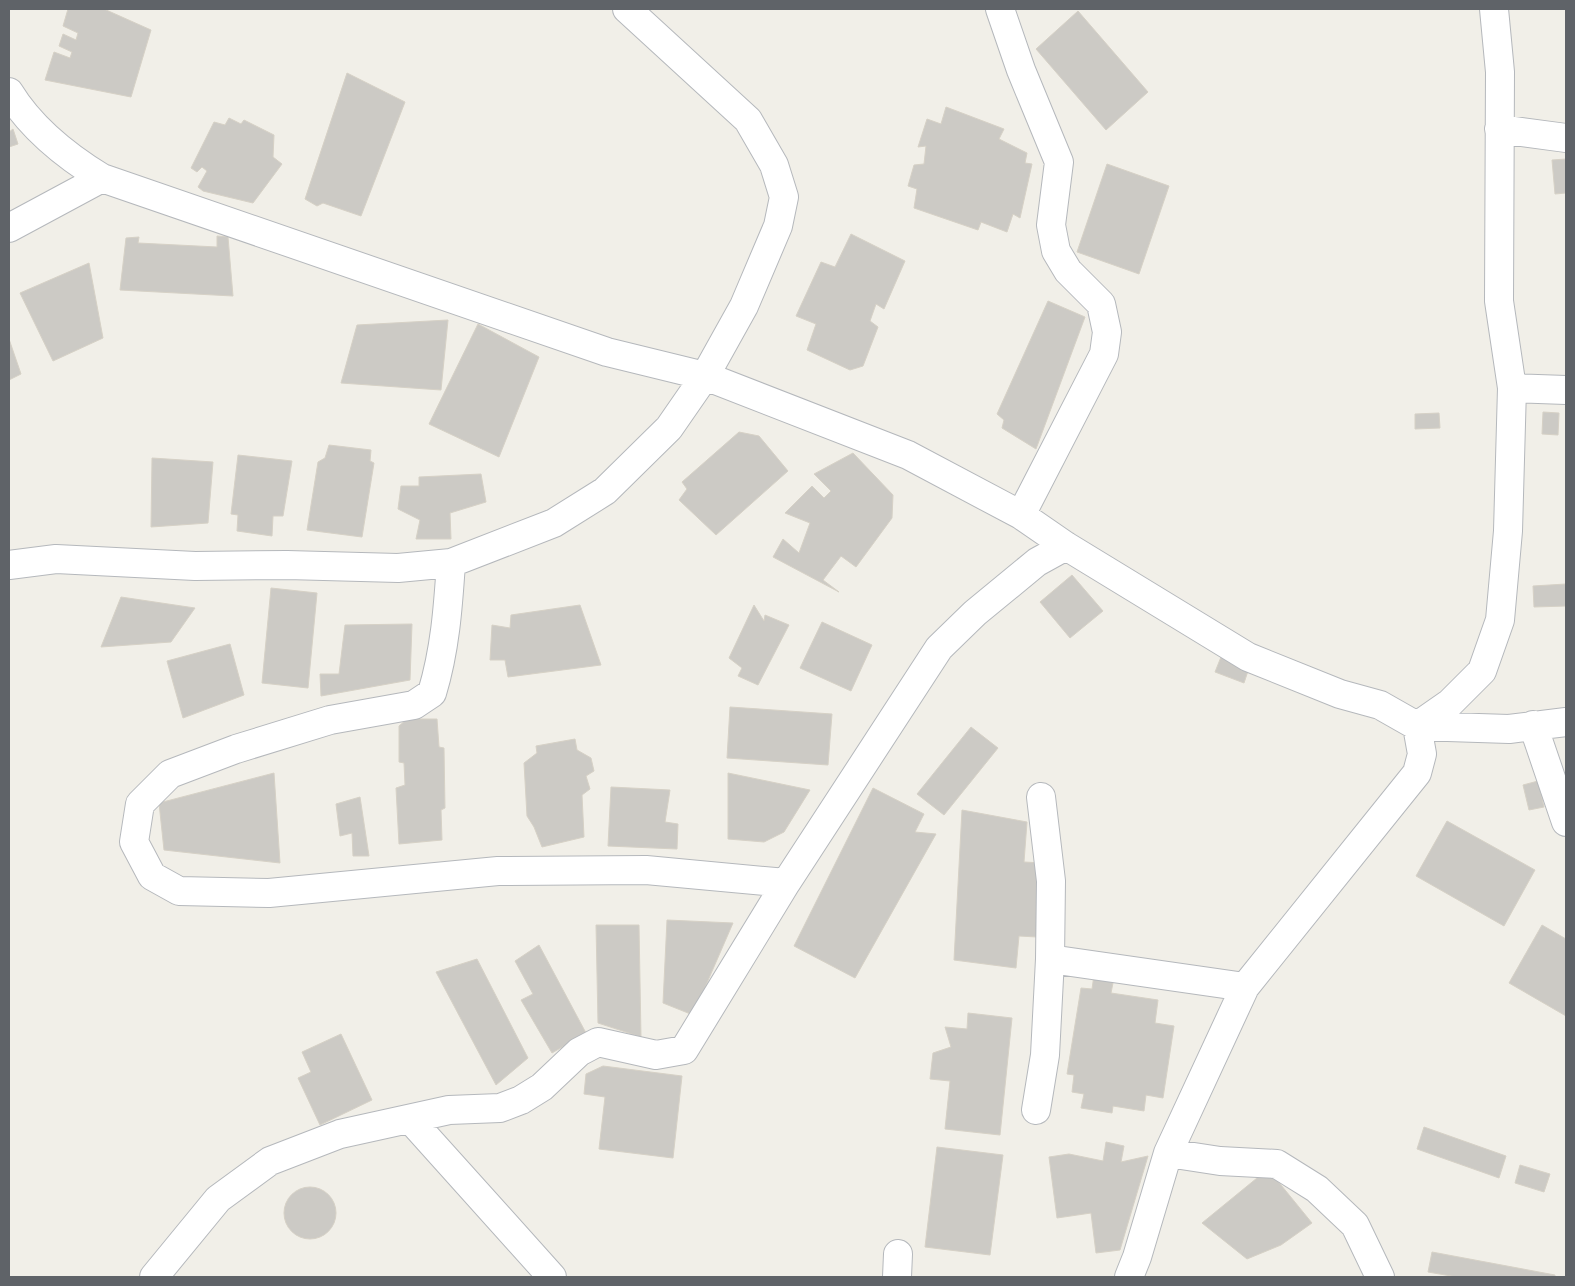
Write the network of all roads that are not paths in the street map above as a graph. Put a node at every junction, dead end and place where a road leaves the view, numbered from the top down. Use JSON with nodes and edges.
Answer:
{"nodes":[{"id":1,"x":627,"y":9,"type":"edge"},
{"id":2,"x":1000,"y":9,"type":"edge"},
{"id":3,"x":1494,"y":9,"type":"edge"},
{"id":4,"x":9,"y":92,"type":"edge"},
{"id":5,"x":1499,"y":129,"type":"junction"},
{"id":6,"x":1566,"y":138,"type":"edge"},
{"id":7,"x":102,"y":178,"type":"junction"},
{"id":8,"x":9,"y":228,"type":"edge"},
{"id":9,"x":705,"y":376,"type":"junction"},
{"id":10,"x":1512,"y":388,"type":"junction"},
{"id":11,"x":1566,"y":390,"type":"edge"},
{"id":12,"x":1020,"y":514,"type":"junction"},
{"id":13,"x":1066,"y":546,"type":"junction"},
{"id":14,"x":450,"y":563,"type":"junction"},
{"id":15,"x":9,"y":565,"type":"edge"},
{"id":16,"x":1566,"y":722,"type":"edge"},
{"id":17,"x":1534,"y":725,"type":"junction"},
{"id":18,"x":1416,"y":726,"type":"junction"},
{"id":19,"x":1041,"y":797,"type":"dead end"},
{"id":20,"x":1566,"y":822,"type":"edge"},
{"id":21,"x":786,"y":883,"type":"junction"},
{"id":22,"x":1050,"y":959,"type":"junction"},
{"id":23,"x":1246,"y":987,"type":"junction"},
{"id":24,"x":1036,"y":1110,"type":"dead end"},
{"id":25,"x":410,"y":1119,"type":"junction"},
{"id":26,"x":1168,"y":1153,"type":"junction"},
{"id":27,"x":154,"y":1277,"type":"edge"},
{"id":28,"x":552,"y":1277,"type":"edge"},
{"id":29,"x":1129,"y":1277,"type":"edge"},
{"id":30,"x":1380,"y":1277,"type":"edge"}],
"edges":[{"from":1,"to":9,"type":"street"},
{"from":2,"to":12,"type":"street"},
{"from":3,"to":5,"type":"street"},
{"from":4,"to":7,"type":"street"},
{"from":5,"to":6,"type":"street"},
{"from":5,"to":10,"type":"street"},
{"from":7,"to":8,"type":"street"},
{"from":7,"to":9,"type":"street"},
{"from":9,"to":12,"type":"street"},
{"from":9,"to":14,"type":"street"},
{"from":10,"to":11,"type":"street"},
{"from":10,"to":18,"type":"street"},
{"from":12,"to":13,"type":"street"},
{"from":13,"to":18,"type":"street"},
{"from":13,"to":21,"type":"street"},
{"from":14,"to":15,"type":"street"},
{"from":14,"to":21,"type":"street"},
{"from":16,"to":17,"type":"street"},
{"from":17,"to":18,"type":"street"},
{"from":17,"to":20,"type":"street"},
{"from":18,"to":23,"type":"street"},
{"from":19,"to":22,"type":"street"},
{"from":21,"to":25,"type":"street"},
{"from":22,"to":23,"type":"street"},
{"from":22,"to":24,"type":"street"},
{"from":23,"to":26,"type":"street"},
{"from":25,"to":27,"type":"street"},
{"from":25,"to":28,"type":"street"},
{"from":26,"to":29,"type":"street"},
{"from":26,"to":30,"type":"street"}]}
